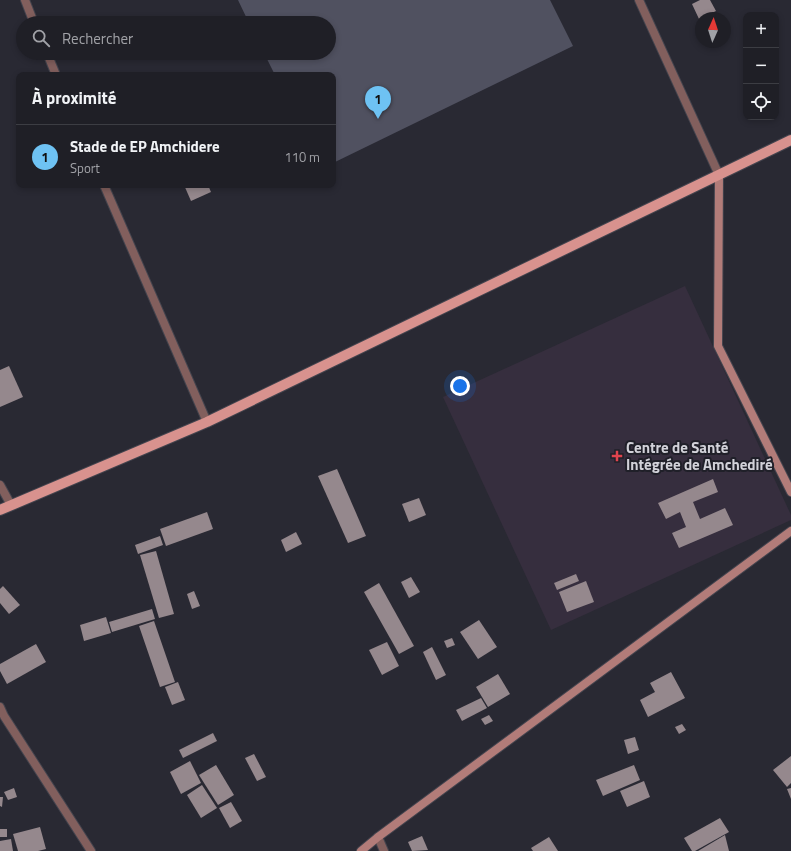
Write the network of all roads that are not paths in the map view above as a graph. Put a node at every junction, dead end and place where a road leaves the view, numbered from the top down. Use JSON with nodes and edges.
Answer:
{"nodes":[{"id":1,"x":24,"y":0,"type":"edge"},
{"id":2,"x":639,"y":0,"type":"edge"},
{"id":3,"x":31,"y":16,"type":"edge"},
{"id":4,"x":50,"y":60,"type":"edge"},
{"id":5,"x":55,"y":72,"type":"edge"},
{"id":6,"x":791,"y":140,"type":"edge"},
{"id":7,"x":719,"y":175,"type":"junction"},
{"id":8,"x":105,"y":188,"type":"edge"},
{"id":9,"x":207,"y":422,"type":"junction"},
{"id":10,"x":0,"y":485,"type":"edge"},
{"id":11,"x":791,"y":492,"type":"edge"},
{"id":12,"x":11,"y":505,"type":"junction"},
{"id":13,"x":0,"y":510,"type":"edge"},
{"id":14,"x":791,"y":531,"type":"edge"},
{"id":15,"x":0,"y":707,"type":"edge"},
{"id":16,"x":2,"y":717,"type":"edge"},
{"id":17,"x":378,"y":837,"type":"junction"},
{"id":18,"x":91,"y":851,"type":"edge"},
{"id":19,"x":361,"y":851,"type":"edge"},
{"id":20,"x":384,"y":851,"type":"edge"}],
"edges":[{"from":1,"to":3,"type":"street"},
{"from":2,"to":7,"type":"street"},
{"from":4,"to":5,"type":"street"},
{"from":6,"to":7,"type":"main road"},
{"from":7,"to":9,"type":"main road"},
{"from":7,"to":11,"type":"street"},
{"from":8,"to":9,"type":"street"},
{"from":9,"to":12,"type":"main road"},
{"from":10,"to":12,"type":"street"},
{"from":12,"to":13,"type":"main road"},
{"from":14,"to":17,"type":"street"},
{"from":15,"to":16,"type":"street"},
{"from":16,"to":18,"type":"street"},
{"from":17,"to":19,"type":"street"},
{"from":17,"to":20,"type":"street"}]}
